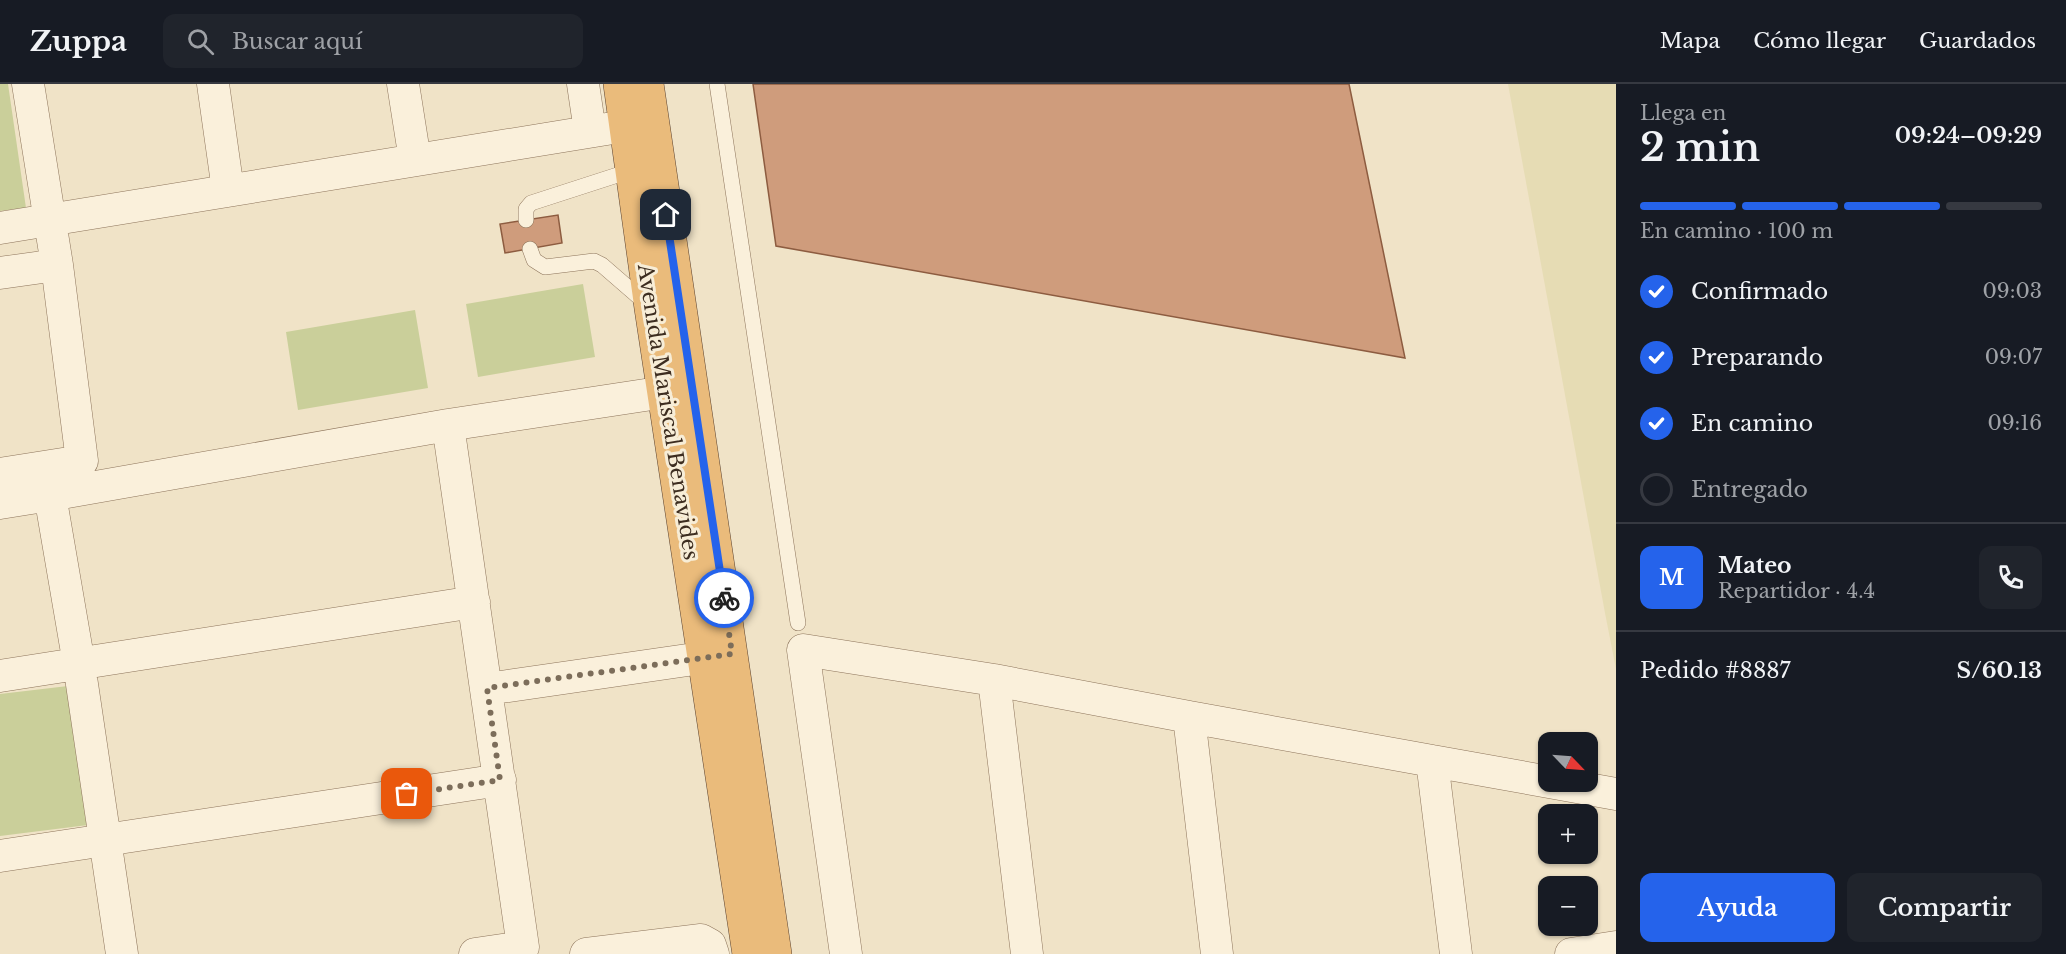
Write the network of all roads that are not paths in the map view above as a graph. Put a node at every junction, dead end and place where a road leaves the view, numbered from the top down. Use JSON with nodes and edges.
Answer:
{"nodes":[{"id":1,"x":28,"y":84,"type":"edge"},
{"id":2,"x":213,"y":84,"type":"edge"},
{"id":3,"x":403,"y":84,"type":"edge"},
{"id":4,"x":583,"y":84,"type":"edge"},
{"id":5,"x":620,"y":84,"type":"edge"},
{"id":6,"x":647,"y":84,"type":"edge"},
{"id":7,"x":717,"y":84,"type":"edge"},
{"id":8,"x":639,"y":125,"type":"junction"},
{"id":9,"x":590,"y":131,"type":"junction"},
{"id":10,"x":415,"y":160,"type":"junction"},
{"id":11,"x":633,"y":170,"type":"junction"},
{"id":12,"x":228,"y":190,"type":"junction"},
{"id":13,"x":49,"y":220,"type":"junction"},
{"id":14,"x":526,"y":220,"type":"dead end"},
{"id":15,"x":0,"y":228,"type":"edge"},
{"id":16,"x":530,"y":249,"type":"dead end"},
{"id":17,"x":57,"y":265,"type":"junction"},
{"id":18,"x":0,"y":273,"type":"edge"},
{"id":19,"x":651,"y":308,"type":"junction"},
{"id":20,"x":665,"y":392,"type":"junction"},
{"id":21,"x":448,"y":425,"type":"junction"},
{"id":22,"x":0,"y":474,"type":"edge"},
{"id":23,"x":50,"y":495,"type":"junction"},
{"id":24,"x":0,"y":503,"type":"edge"},
{"id":25,"x":474,"y":602,"type":"junction"},
{"id":26,"x":798,"y":623,"type":"dead end"},
{"id":27,"x":718,"y":656,"type":"junction"},
{"id":28,"x":78,"y":664,"type":"junction"},
{"id":29,"x":0,"y":676,"type":"edge"},
{"id":30,"x":994,"y":680,"type":"junction"},
{"id":31,"x":487,"y":688,"type":"junction"},
{"id":32,"x":1189,"y":717,"type":"junction"},
{"id":33,"x":1432,"y":761,"type":"junction"},
{"id":34,"x":500,"y":780,"type":"junction"},
{"id":35,"x":1616,"y":794,"type":"edge"},
{"id":36,"x":105,"y":840,"type":"junction"},
{"id":37,"x":0,"y":856,"type":"edge"},
{"id":38,"x":1616,"y":947,"type":"edge"},
{"id":39,"x":122,"y":954,"type":"edge"},
{"id":40,"x":476,"y":954,"type":"edge"},
{"id":41,"x":586,"y":954,"type":"edge"},
{"id":42,"x":713,"y":954,"type":"edge"},
{"id":43,"x":749,"y":954,"type":"edge"},
{"id":44,"x":775,"y":954,"type":"edge"},
{"id":45,"x":846,"y":954,"type":"edge"},
{"id":46,"x":1028,"y":954,"type":"edge"},
{"id":47,"x":1217,"y":954,"type":"edge"},
{"id":48,"x":1456,"y":954,"type":"edge"},
{"id":49,"x":1571,"y":954,"type":"edge"}],
"edges":[{"from":1,"to":13,"type":"street"},
{"from":2,"to":12,"type":"street"},
{"from":3,"to":10,"type":"street"},
{"from":4,"to":9,"type":"street"},
{"from":5,"to":8,"type":"highway","name":"Avenida Mariscal Benavides"},
{"from":6,"to":8,"type":"highway","name":"Avenida Mariscal Benavides"},
{"from":7,"to":26,"type":"lane"},
{"from":8,"to":9,"type":"street"},
{"from":8,"to":11,"type":"highway","name":"Avenida Mariscal Benavides"},
{"from":8,"to":27,"type":"highway","name":"Avenida Mariscal Benavides"},
{"from":9,"to":10,"type":"street"},
{"from":10,"to":12,"type":"street"},
{"from":11,"to":14,"type":"lane"},
{"from":11,"to":19,"type":"highway","name":"Avenida Mariscal Benavides"},
{"from":12,"to":13,"type":"street"},
{"from":13,"to":15,"type":"street"},
{"from":13,"to":17,"type":"street"},
{"from":16,"to":19,"type":"lane"},
{"from":17,"to":18,"type":"street"},
{"from":17,"to":22,"type":"street"},
{"from":19,"to":20,"type":"highway","name":"Avenida Mariscal Benavides"},
{"from":20,"to":21,"type":"street"},
{"from":20,"to":27,"type":"highway","name":"Avenida Mariscal Benavides"},
{"from":21,"to":23,"type":"street"},
{"from":21,"to":25,"type":"street"},
{"from":23,"to":24,"type":"street"},
{"from":23,"to":28,"type":"street"},
{"from":25,"to":28,"type":"street"},
{"from":25,"to":31,"type":"street"},
{"from":27,"to":31,"type":"street"},
{"from":27,"to":43,"type":"highway","name":"Avenida Mariscal Benavides"},
{"from":27,"to":44,"type":"highway","name":"Avenida Mariscal Benavides"},
{"from":28,"to":29,"type":"street"},
{"from":28,"to":36,"type":"street"},
{"from":30,"to":32,"type":"street"},
{"from":30,"to":45,"type":"street"},
{"from":30,"to":46,"type":"street"},
{"from":31,"to":34,"type":"street"},
{"from":32,"to":33,"type":"street"},
{"from":32,"to":47,"type":"street"},
{"from":33,"to":35,"type":"street"},
{"from":33,"to":48,"type":"street"},
{"from":34,"to":36,"type":"street"},
{"from":34,"to":40,"type":"street"},
{"from":36,"to":37,"type":"street"},
{"from":36,"to":39,"type":"street"},
{"from":38,"to":49,"type":"street"},
{"from":41,"to":42,"type":"street"}]}
